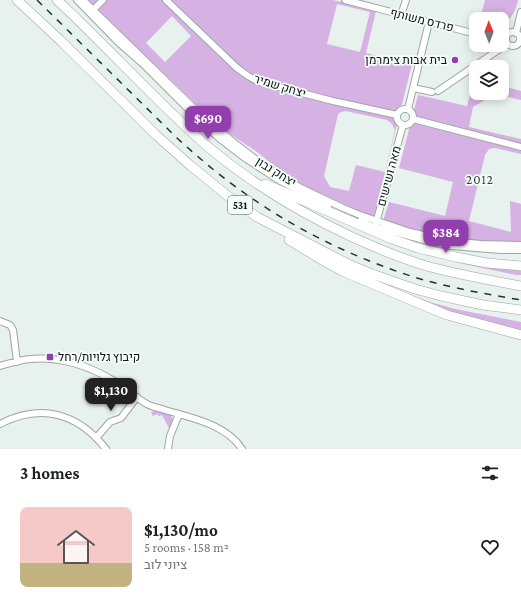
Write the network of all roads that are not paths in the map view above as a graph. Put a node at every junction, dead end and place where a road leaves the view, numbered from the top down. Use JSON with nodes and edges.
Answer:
{"nodes":[{"id":1,"x":17,"y":0,"type":"edge"},
{"id":2,"x":57,"y":0,"type":"edge"},
{"id":3,"x":77,"y":0,"type":"edge"},
{"id":4,"x":83,"y":0,"type":"edge"},
{"id":5,"x":103,"y":0,"type":"edge"},
{"id":6,"x":166,"y":0,"type":"edge"},
{"id":7,"x":345,"y":0,"type":"edge"},
{"id":8,"x":406,"y":0,"type":"edge"},
{"id":9,"x":93,"y":10,"type":"junction"},
{"id":10,"x":521,"y":12,"type":"edge"},
{"id":11,"x":401,"y":15,"type":"junction"},
{"id":12,"x":430,"y":22,"type":"junction"},
{"id":13,"x":469,"y":32,"type":"edge"},
{"id":14,"x":516,"y":33,"type":"junction"},
{"id":15,"x":509,"y":34,"type":"edge"},
{"id":16,"x":520,"y":42,"type":"edge"},
{"id":17,"x":509,"y":44,"type":"edge"},
{"id":18,"x":490,"y":52,"type":"edge"},
{"id":19,"x":413,"y":88,"type":"junction"},
{"id":20,"x":408,"y":109,"type":"junction"},
{"id":21,"x":398,"y":115,"type":"junction"},
{"id":22,"x":413,"y":119,"type":"junction"},
{"id":23,"x":403,"y":125,"type":"junction"},
{"id":24,"x":521,"y":146,"type":"edge"},
{"id":25,"x":244,"y":175,"type":"junction"},
{"id":26,"x":257,"y":217,"type":"junction"},
{"id":27,"x":376,"y":224,"type":"junction"},
{"id":28,"x":521,"y":245,"type":"edge"},
{"id":29,"x":521,"y":250,"type":"edge"},
{"id":30,"x":521,"y":266,"type":"edge"},
{"id":31,"x":521,"y":286,"type":"edge"},
{"id":32,"x":521,"y":310,"type":"edge"},
{"id":33,"x":0,"y":321,"type":"edge"},
{"id":34,"x":521,"y":335,"type":"edge"},
{"id":35,"x":17,"y":362,"type":"junction"},
{"id":36,"x":0,"y":366,"type":"edge"},
{"id":37,"x":137,"y":397,"type":"junction"},
{"id":38,"x":179,"y":414,"type":"junction"},
{"id":39,"x":0,"y":424,"type":"edge"},
{"id":40,"x":96,"y":438,"type":"junction"},
{"id":41,"x":106,"y":449,"type":"edge"},
{"id":42,"x":168,"y":449,"type":"edge"},
{"id":43,"x":242,"y":449,"type":"edge"}],
"edges":[{"from":1,"to":26,"type":"highway","number":"531"},
{"from":2,"to":25,"type":"highway","number":"531"},
{"from":3,"to":27,"type":"street","name":"יצחק נבון"},
{"from":4,"to":9,"type":"street","name":"יצחק נבון"},
{"from":5,"to":9,"type":"street"},
{"from":6,"to":21,"type":"street","name":"יצחק שמיר"},
{"from":7,"to":11,"type":"street","name":"פרדס משותף"},
{"from":8,"to":11,"type":"street"},
{"from":9,"to":27,"type":"street","name":"יצחק נבון"},
{"from":10,"to":14,"type":"street"},
{"from":11,"to":12,"type":"street","name":"פרדס משותף"},
{"from":12,"to":13,"type":"street","name":"פרדס משותף"},
{"from":12,"to":19,"type":"street"},
{"from":14,"to":15,"type":"street"},
{"from":14,"to":16,"type":"street"},
{"from":16,"to":17,"type":"street"},
{"from":18,"to":19,"type":"street"},
{"from":19,"to":20,"type":"street"},
{"from":20,"to":21,"type":"street"},
{"from":20,"to":22,"type":"street"},
{"from":21,"to":23,"type":"street"},
{"from":22,"to":23,"type":"street"},
{"from":22,"to":24,"type":"street"},
{"from":23,"to":27,"type":"street","name":"מאה ושישים"},
{"from":25,"to":30,"type":"highway"},
{"from":25,"to":31,"type":"highway","number":"531"},
{"from":26,"to":32,"type":"highway","number":"531"},
{"from":26,"to":34,"type":"highway"},
{"from":27,"to":28,"type":"street","name":"יצחק נבון"},
{"from":27,"to":29,"type":"street"},
{"from":33,"to":35,"type":"street"},
{"from":35,"to":36,"type":"street"},
{"from":35,"to":37,"type":"street"},
{"from":37,"to":38,"type":"street"},
{"from":37,"to":40,"type":"street"},
{"from":38,"to":42,"type":"street"},
{"from":38,"to":43,"type":"street"},
{"from":39,"to":40,"type":"street"},
{"from":40,"to":41,"type":"street"}]}
